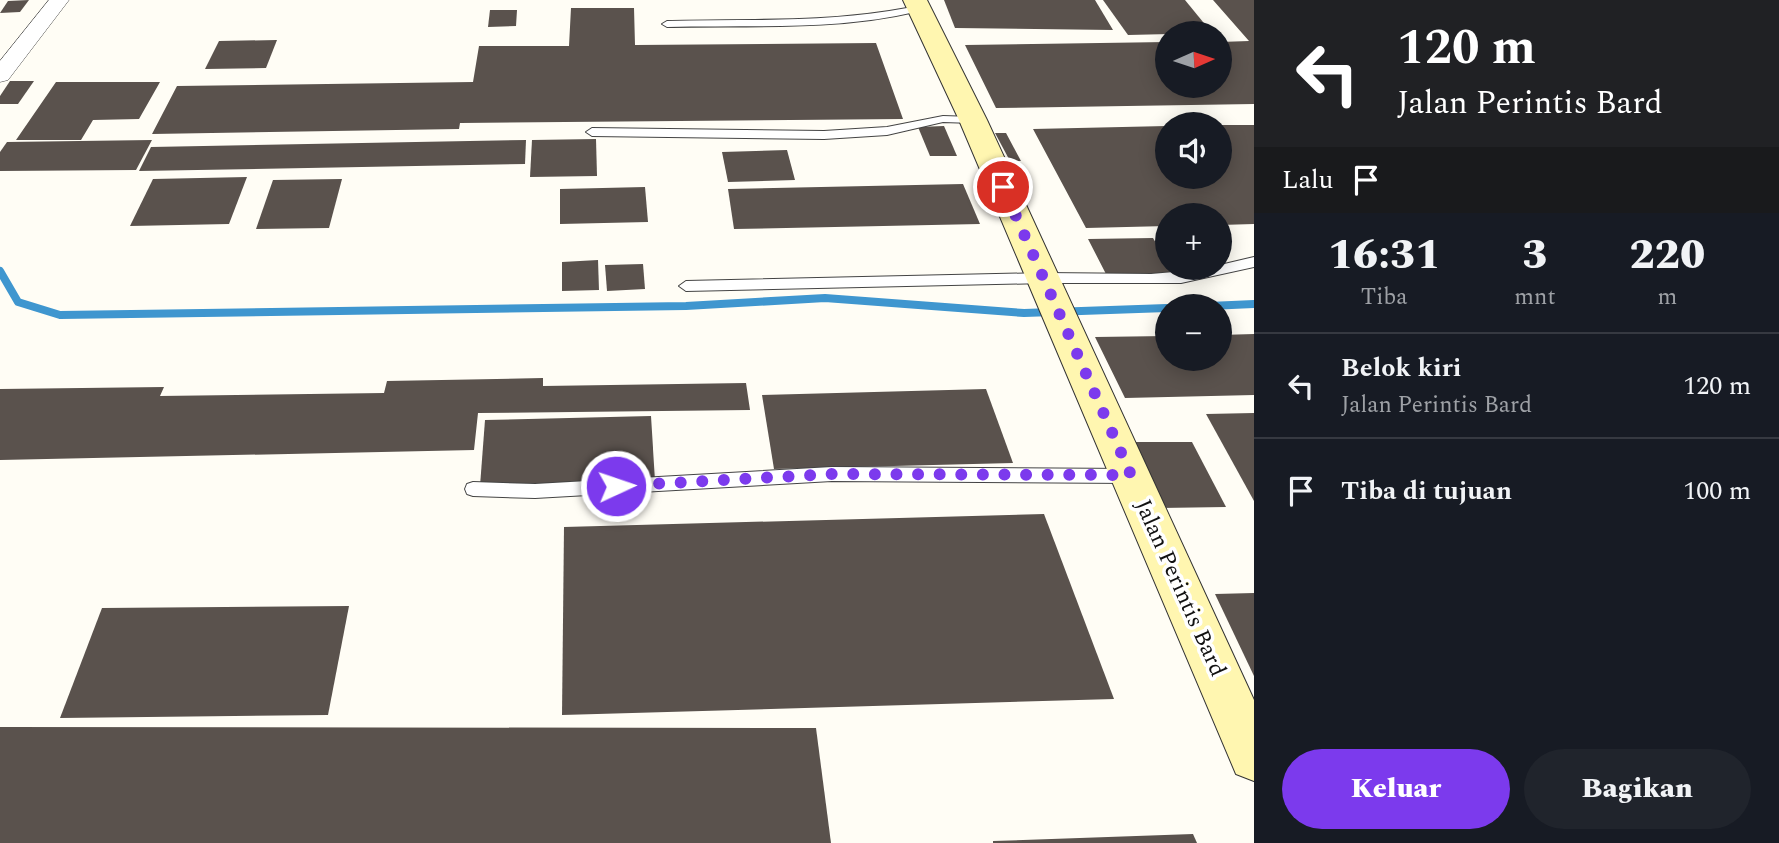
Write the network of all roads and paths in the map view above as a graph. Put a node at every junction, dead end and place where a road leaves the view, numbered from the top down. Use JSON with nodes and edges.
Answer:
{"nodes":[{"id":1,"x":59,"y":0,"type":"edge"},
{"id":2,"x":915,"y":1,"type":"edge"},
{"id":3,"x":667,"y":24,"type":"dead end"},
{"id":4,"x":1,"y":73,"type":"edge"},
{"id":5,"x":974,"y":120,"type":"junction"},
{"id":6,"x":593,"y":132,"type":"dead end"},
{"id":7,"x":1254,"y":262,"type":"edge"},
{"id":8,"x":686,"y":286,"type":"dead end"},
{"id":9,"x":1054,"y":302,"type":"junction"},
{"id":10,"x":1131,"y":475,"type":"junction"},
{"id":11,"x":473,"y":489,"type":"dead end"},
{"id":12,"x":1249,"y":732,"type":"edge"}],
"edges":[{"from":1,"to":4,"type":"street"},
{"from":2,"to":3,"type":"lane"},
{"from":2,"to":5,"type":"street","name":"Jalan Perintis Bard"},
{"from":5,"to":6,"type":"lane"},
{"from":5,"to":9,"type":"street","name":"Jalan Perintis Bard"},
{"from":7,"to":9,"type":"lane"},
{"from":8,"to":9,"type":"lane"},
{"from":9,"to":10,"type":"street","name":"Jalan Perintis Bard"},
{"from":10,"to":11,"type":"lane"},
{"from":10,"to":12,"type":"street","name":"Jalan Perintis Bard"}]}
